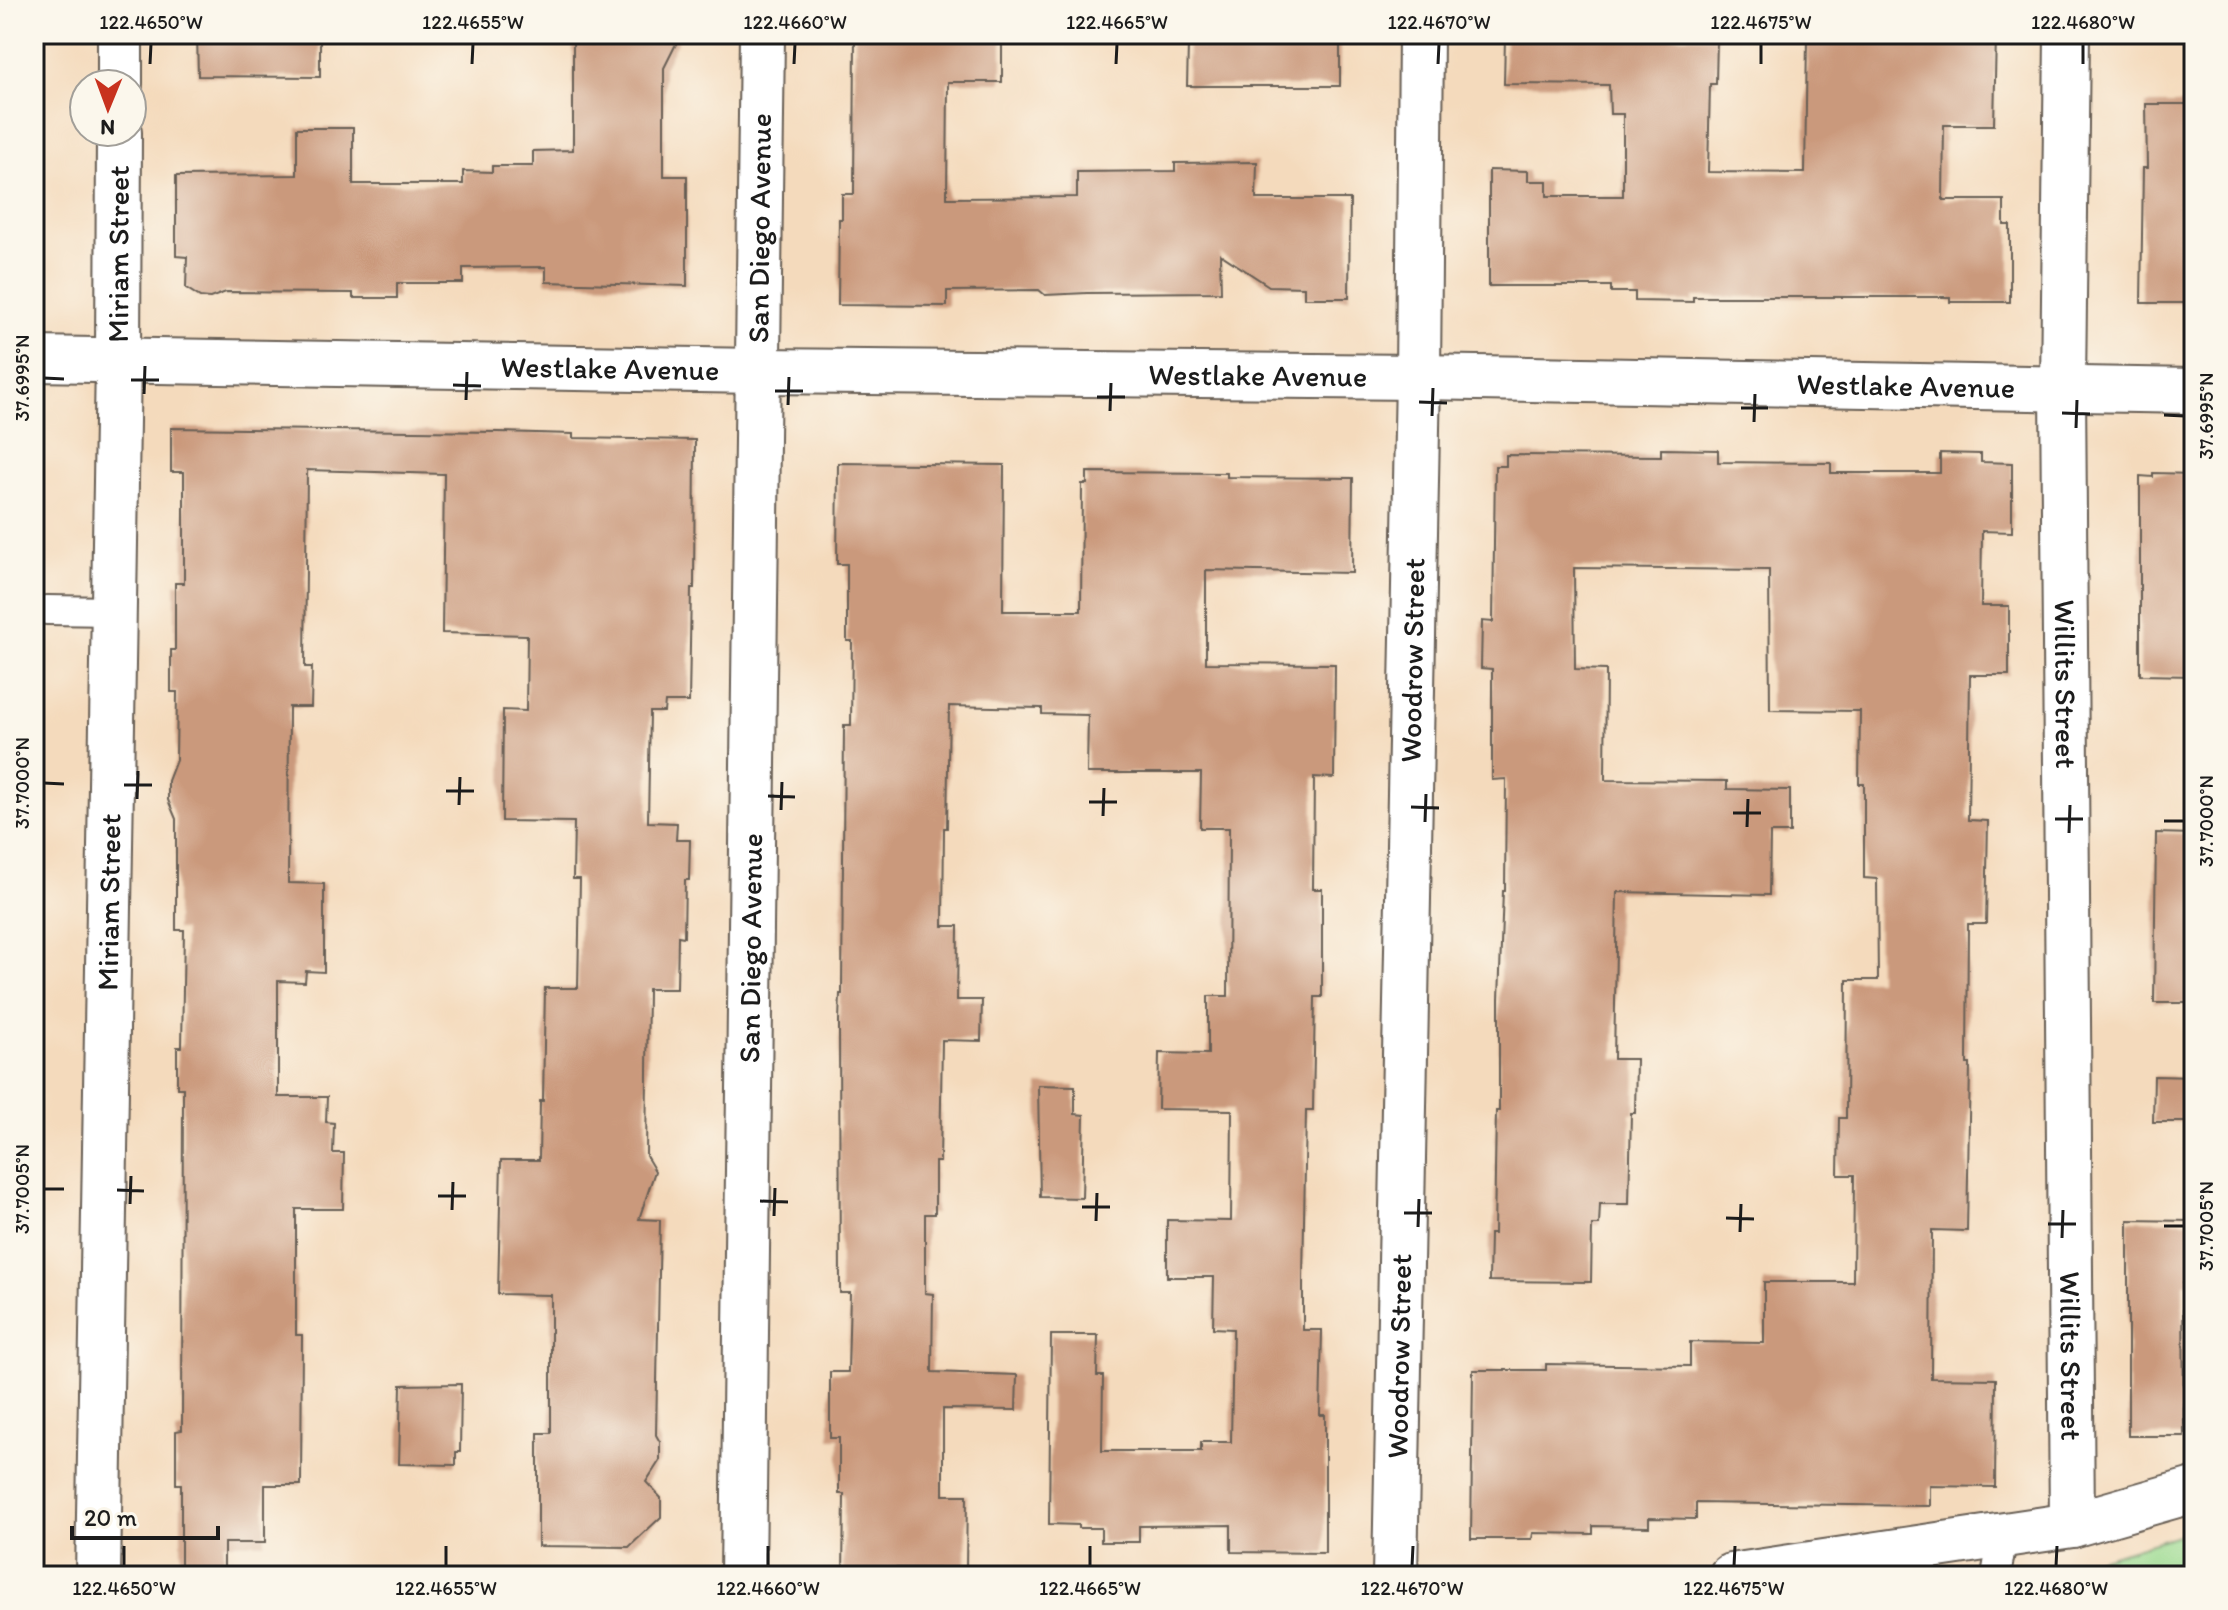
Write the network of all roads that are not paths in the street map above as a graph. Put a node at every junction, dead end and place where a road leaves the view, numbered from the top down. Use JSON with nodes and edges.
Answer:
{"nodes":[{"id":1,"x":120,"y":34,"type":"edge"},
{"id":2,"x":762,"y":34,"type":"edge"},
{"id":3,"x":1421,"y":34,"type":"edge"},
{"id":4,"x":2067,"y":34,"type":"edge"},
{"id":5,"x":120,"y":68,"type":"edge"},
{"id":6,"x":119,"y":148,"type":"edge"},
{"id":7,"x":34,"y":359,"type":"edge"},
{"id":8,"x":118,"y":360,"type":"junction"},
{"id":9,"x":759,"y":371,"type":"junction"},
{"id":10,"x":1418,"y":377,"type":"junction"},
{"id":11,"x":2063,"y":388,"type":"junction"},
{"id":12,"x":2194,"y":391,"type":"edge"},
{"id":13,"x":47,"y":610,"type":"dead end"},
{"id":14,"x":114,"y":611,"type":"junction"},
{"id":15,"x":2194,"y":1490,"type":"edge"},
{"id":16,"x":2072,"y":1525,"type":"junction"},
{"id":17,"x":2000,"y":1556,"type":"edge"},
{"id":18,"x":98,"y":1576,"type":"edge"},
{"id":19,"x":743,"y":1576,"type":"edge"},
{"id":20,"x":1395,"y":1576,"type":"edge"},
{"id":21,"x":1731,"y":1576,"type":"edge"}],
"edges":[{"from":1,"to":5,"type":"street"},
{"from":2,"to":9,"type":"street","name":"San Diego Avenue"},
{"from":3,"to":10,"type":"street","name":"Woodrow Street"},
{"from":4,"to":11,"type":"street","name":"Willits Street"},
{"from":6,"to":8,"type":"street","name":"Miriam Street"},
{"from":7,"to":8,"type":"street","name":"Westlake Avenue"},
{"from":8,"to":9,"type":"street","name":"Westlake Avenue"},
{"from":8,"to":14,"type":"street","name":"Miriam Street"},
{"from":9,"to":10,"type":"street","name":"Westlake Avenue"},
{"from":9,"to":19,"type":"street","name":"San Diego Avenue"},
{"from":10,"to":11,"type":"street","name":"Westlake Avenue"},
{"from":10,"to":20,"type":"street","name":"Woodrow Street"},
{"from":11,"to":12,"type":"street","name":"Westlake Avenue"},
{"from":11,"to":16,"type":"street","name":"Willits Street"},
{"from":13,"to":14,"type":"lane"},
{"from":14,"to":18,"type":"street","name":"Miriam Street"},
{"from":15,"to":16,"type":"street"},
{"from":16,"to":17,"type":"street"},
{"from":17,"to":21,"type":"street"}]}
